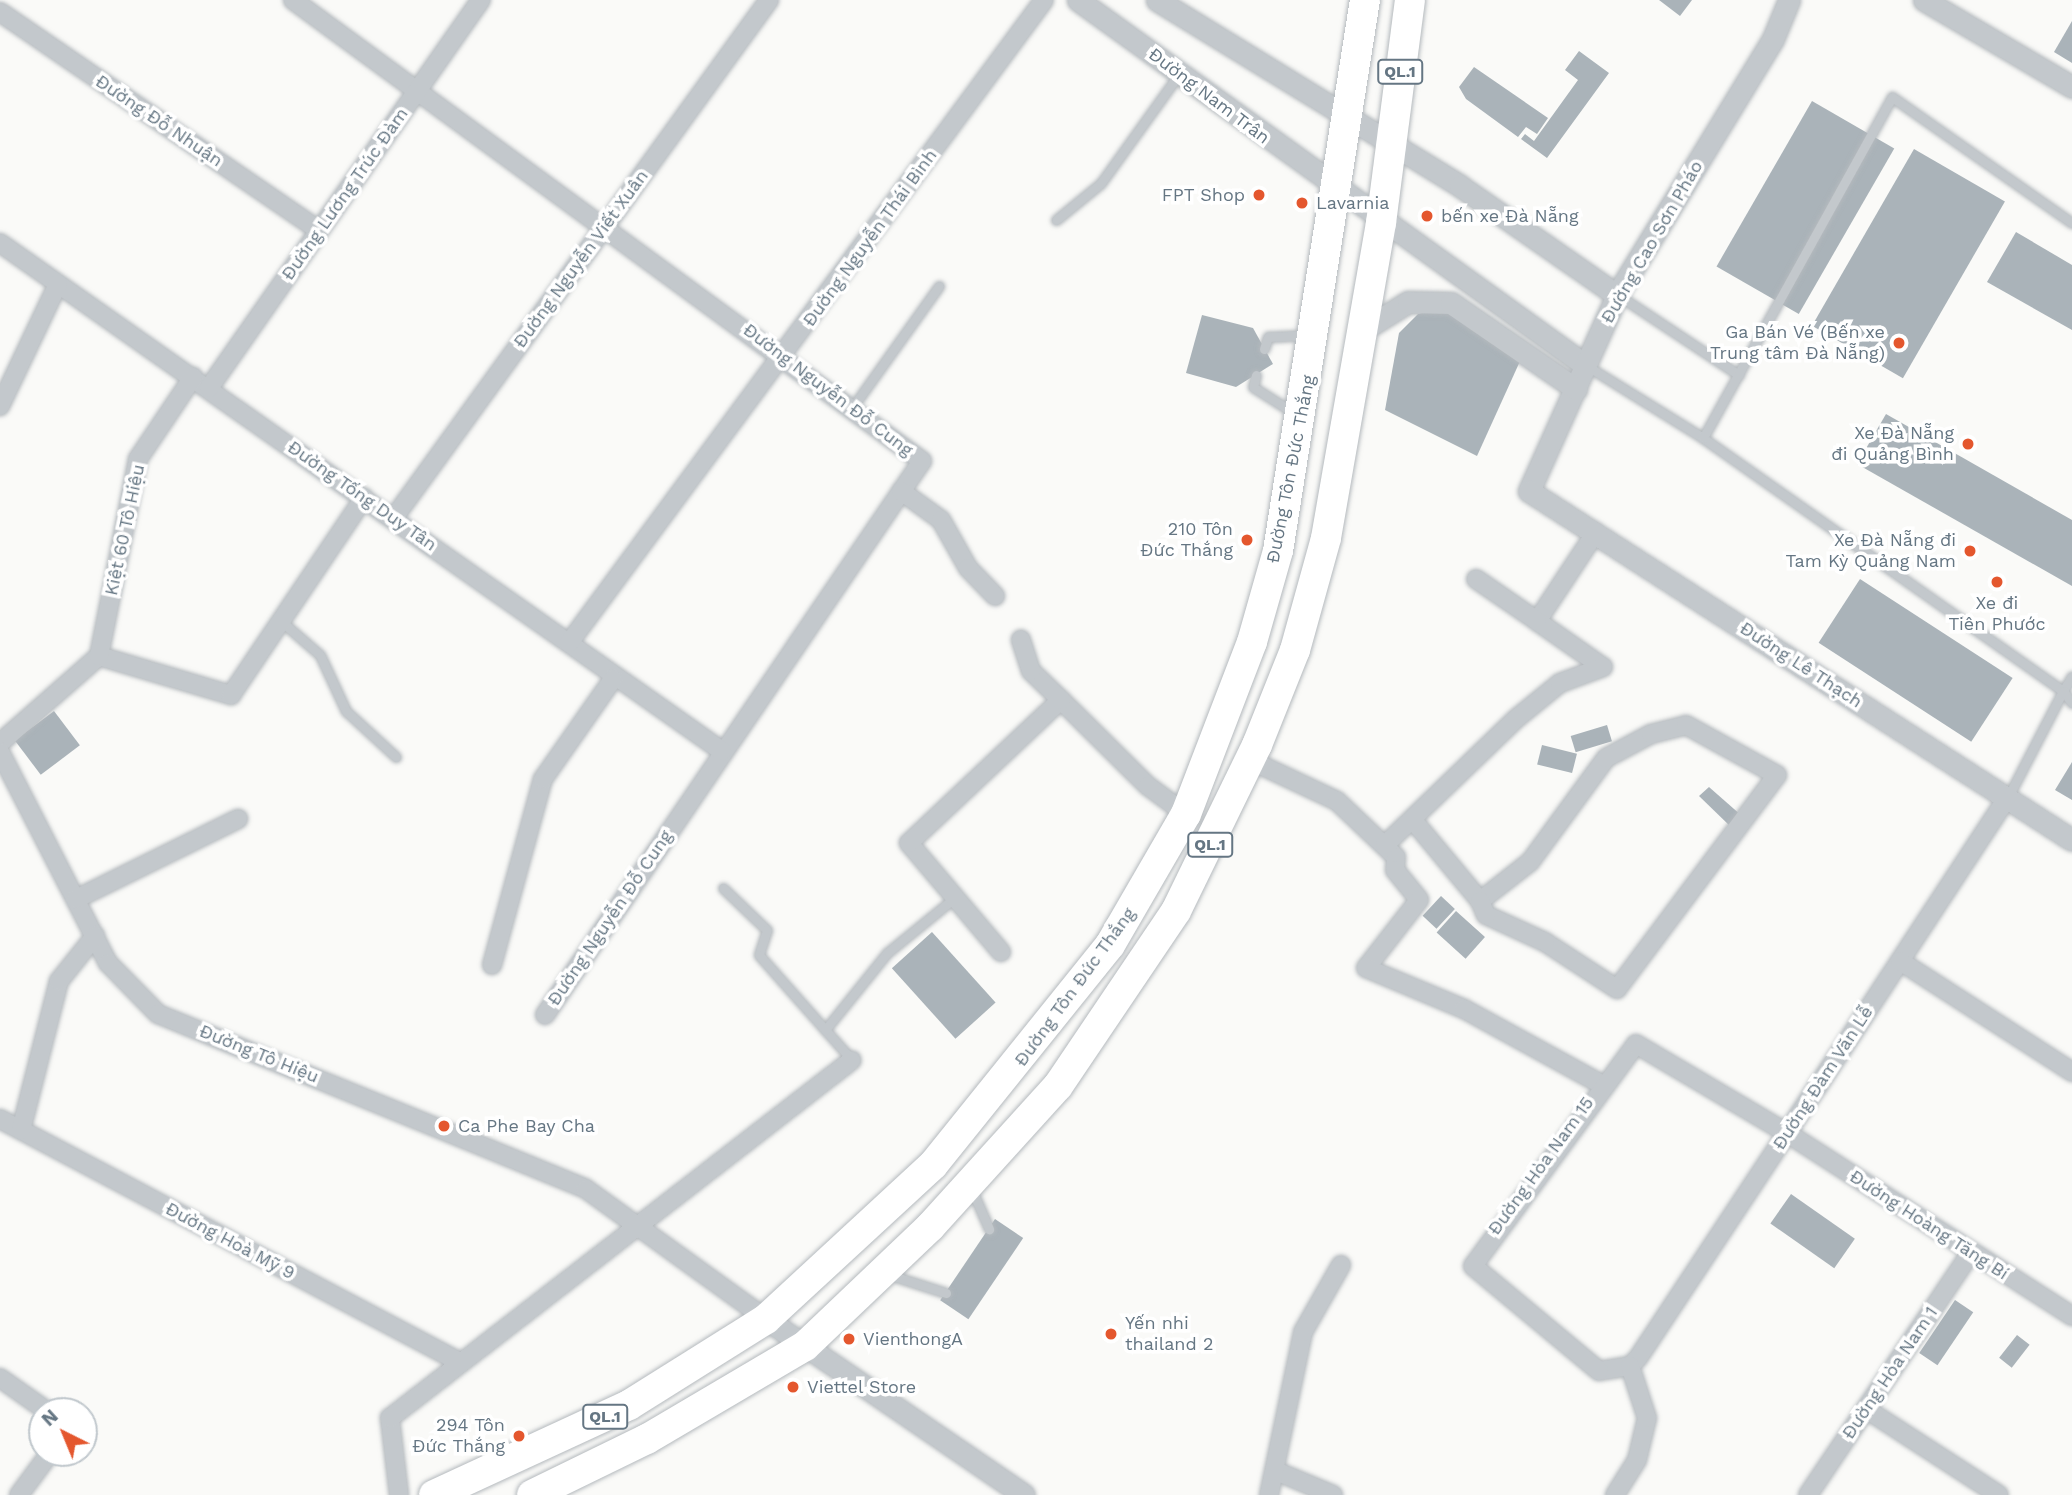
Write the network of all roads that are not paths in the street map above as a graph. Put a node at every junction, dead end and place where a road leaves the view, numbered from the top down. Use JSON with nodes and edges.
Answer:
{"nodes":[{"id":1,"x":293,"y":0,"type":"edge"},
{"id":2,"x":481,"y":0,"type":"edge"},
{"id":3,"x":769,"y":0,"type":"edge"},
{"id":4,"x":1044,"y":0,"type":"edge"},
{"id":5,"x":1078,"y":0,"type":"edge"},
{"id":6,"x":1157,"y":0,"type":"edge"},
{"id":7,"x":1365,"y":0,"type":"edge"},
{"id":8,"x":1410,"y":0,"type":"edge"},
{"id":9,"x":1789,"y":0,"type":"edge"},
{"id":10,"x":1924,"y":0,"type":"edge"},
{"id":11,"x":0,"y":12,"type":"edge"},
{"id":12,"x":1179,"y":74,"type":"junction"},
{"id":13,"x":2072,"y":87,"type":"edge"},
{"id":14,"x":418,"y":89,"type":"junction"},
{"id":15,"x":1348,"y":118,"type":"junction"},
{"id":16,"x":1392,"y":145,"type":"junction"},
{"id":17,"x":1339,"y":193,"type":"junction"},
{"id":18,"x":1056,"y":220,"type":"dead end"},
{"id":19,"x":1381,"y":223,"type":"junction"},
{"id":20,"x":2072,"y":223,"type":"edge"},
{"id":21,"x":607,"y":224,"type":"junction"},
{"id":22,"x":318,"y":230,"type":"junction"},
{"id":23,"x":0,"y":243,"type":"edge"},
{"id":24,"x":58,"y":284,"type":"junction"},
{"id":25,"x":939,"y":286,"type":"dead end"},
{"id":26,"x":1617,"y":295,"type":"junction"},
{"id":27,"x":1363,"y":330,"type":"junction"},
{"id":28,"x":1316,"y":335,"type":"junction"},
{"id":29,"x":1264,"y":349,"type":"dead end"},
{"id":30,"x":784,"y":355,"type":"junction"},
{"id":31,"x":1585,"y":366,"type":"junction"},
{"id":32,"x":1256,"y":375,"type":"dead end"},
{"id":33,"x":1739,"y":375,"type":"junction"},
{"id":34,"x":193,"y":377,"type":"junction"},
{"id":35,"x":2,"y":385,"type":"edge"},
{"id":36,"x":209,"y":388,"type":"junction"},
{"id":37,"x":1576,"y":388,"type":"junction"},
{"id":38,"x":0,"y":406,"type":"edge"},
{"id":39,"x":852,"y":408,"type":"junction"},
{"id":40,"x":1302,"y":418,"type":"junction"},
{"id":41,"x":1703,"y":438,"type":"junction"},
{"id":42,"x":901,"y":491,"type":"junction"},
{"id":43,"x":1529,"y":491,"type":"joint"},
{"id":44,"x":364,"y":498,"type":"junction"},
{"id":45,"x":393,"y":519,"type":"junction"},
{"id":46,"x":1596,"y":532,"type":"junction"},
{"id":47,"x":1476,"y":579,"type":"dead end"},
{"id":48,"x":995,"y":596,"type":"dead end"},
{"id":49,"x":281,"y":621,"type":"junction"},
{"id":50,"x":1536,"y":621,"type":"junction"},
{"id":51,"x":1021,"y":640,"type":"dead end"},
{"id":52,"x":569,"y":643,"type":"junction"},
{"id":53,"x":99,"y":656,"type":"junction"},
{"id":54,"x":2072,"y":676,"type":"edge"},
{"id":55,"x":614,"y":679,"type":"junction"},
{"id":56,"x":2063,"y":691,"type":"junction"},
{"id":57,"x":1061,"y":700,"type":"junction"},
{"id":58,"x":2072,"y":703,"type":"edge"},
{"id":59,"x":0,"y":743,"type":"edge"},
{"id":60,"x":722,"y":751,"type":"junction"},
{"id":61,"x":0,"y":752,"type":"edge"},
{"id":62,"x":396,"y":757,"type":"dead end"},
{"id":63,"x":1250,"y":760,"type":"junction"},
{"id":64,"x":2007,"y":798,"type":"junction"},
{"id":65,"x":1185,"y":814,"type":"junction"},
{"id":66,"x":238,"y":819,"type":"dead end"},
{"id":67,"x":1412,"y":819,"type":"junction"},
{"id":68,"x":2072,"y":840,"type":"edge"},
{"id":69,"x":1385,"y":845,"type":"junction"},
{"id":70,"x":723,"y":888,"type":"dead end"},
{"id":71,"x":76,"y":899,"type":"junction"},
{"id":72,"x":953,"y":899,"type":"junction"},
{"id":73,"x":1480,"y":901,"type":"junction"},
{"id":74,"x":95,"y":936,"type":"junction"},
{"id":75,"x":1001,"y":952,"type":"dead end"},
{"id":76,"x":1900,"y":961,"type":"junction"},
{"id":77,"x":492,"y":965,"type":"dead end"},
{"id":78,"x":545,"y":1015,"type":"dead end"},
{"id":79,"x":825,"y":1030,"type":"junction"},
{"id":80,"x":852,"y":1060,"type":"joint"},
{"id":81,"x":1023,"y":1060,"type":"junction"},
{"id":82,"x":2072,"y":1072,"type":"edge"},
{"id":83,"x":1601,"y":1084,"type":"junction"},
{"id":84,"x":1058,"y":1086,"type":"junction"},
{"id":85,"x":0,"y":1119,"type":"edge"},
{"id":86,"x":21,"y":1130,"type":"junction"},
{"id":87,"x":1787,"y":1132,"type":"junction"},
{"id":88,"x":970,"y":1186,"type":"junction"},
{"id":89,"x":638,"y":1226,"type":"junction"},
{"id":90,"x":989,"y":1229,"type":"dead end"},
{"id":91,"x":1971,"y":1252,"type":"junction"},
{"id":92,"x":1341,"y":1265,"type":"dead end"},
{"id":93,"x":882,"y":1273,"type":"junction"},
{"id":94,"x":946,"y":1293,"type":"dead end"},
{"id":95,"x":2072,"y":1316,"type":"edge"},
{"id":96,"x":766,"y":1319,"type":"junction"},
{"id":97,"x":805,"y":1346,"type":"junction"},
{"id":98,"x":460,"y":1362,"type":"junction"},
{"id":99,"x":1634,"y":1362,"type":"junction"},
{"id":100,"x":0,"y":1378,"type":"edge"},
{"id":101,"x":28,"y":1398,"type":"edge"},
{"id":102,"x":1866,"y":1409,"type":"junction"},
{"id":103,"x":40,"y":1467,"type":"edge"},
{"id":104,"x":1276,"y":1471,"type":"junction"},
{"id":105,"x":19,"y":1495,"type":"edge"},
{"id":106,"x":399,"y":1495,"type":"edge"},
{"id":107,"x":434,"y":1495,"type":"edge"},
{"id":108,"x":532,"y":1495,"type":"edge"},
{"id":109,"x":1024,"y":1495,"type":"edge"},
{"id":110,"x":1269,"y":1495,"type":"edge"},
{"id":111,"x":1333,"y":1495,"type":"edge"},
{"id":112,"x":1615,"y":1495,"type":"edge"},
{"id":113,"x":1808,"y":1495,"type":"edge"},
{"id":114,"x":1999,"y":1495,"type":"edge"}],
"edges":[{"from":1,"to":14,"type":"street","name":"Đường Nguyễn Đỗ Cung"},
{"from":2,"to":14,"type":"street","name":"Đường Lương Trúc Đàm"},
{"from":3,"to":21,"type":"street","name":"Đường Nguyễn Viết Xuân"},
{"from":4,"to":30,"type":"street","name":"Đường Nguyễn Thái Bình"},
{"from":5,"to":12,"type":"street","name":"Đường Nam Trân"},
{"from":6,"to":15,"type":"street"},
{"from":7,"to":15,"type":"highway","name":"Đường Tôn Đức Thắng","number":"QL.1"},
{"from":8,"to":16,"type":"highway","number":"QL.1"},
{"from":9,"to":26,"type":"street","name":"Đường Cao Sơn Pháo"},
{"from":10,"to":13,"type":"street"},
{"from":11,"to":22,"type":"street","name":"Đường Đỗ Nhuận"},
{"from":12,"to":17,"type":"street","name":"Đường Nam Trân"},
{"from":12,"to":18,"type":"lane"},
{"from":14,"to":21,"type":"street","name":"Đường Nguyễn Đỗ Cung"},
{"from":14,"to":22,"type":"street","name":"Đường Lương Trúc Đàm"},
{"from":15,"to":16,"type":"street"},
{"from":15,"to":17,"type":"highway","name":"Đường Tôn Đức Thắng","number":"QL.1"},
{"from":16,"to":19,"type":"highway","number":"QL.1"},
{"from":16,"to":26,"type":"street"},
{"from":17,"to":19,"type":"street","name":"Đường Nam Trân"},
{"from":17,"to":28,"type":"highway","name":"Đường Tôn Đức Thắng","number":"QL.1"},
{"from":19,"to":27,"type":"highway","number":"QL.1"},
{"from":19,"to":31,"type":"street"},
{"from":20,"to":33,"type":"lane"},
{"from":21,"to":30,"type":"street","name":"Đường Nguyễn Đỗ Cung"},
{"from":21,"to":45,"type":"street","name":"Đường Nguyễn Viết Xuân"},
{"from":22,"to":36,"type":"street","name":"Đường Lương Trúc Đàm"},
{"from":23,"to":24,"type":"street","name":"Đường Tống Duy Tân"},
{"from":24,"to":34,"type":"street","name":"Đường Tống Duy Tân"},
{"from":24,"to":35,"type":"street"},
{"from":25,"to":39,"type":"lane"},
{"from":26,"to":31,"type":"street","name":"Đường Cao Sơn Pháo"},
{"from":26,"to":33,"type":"lane"},
{"from":27,"to":37,"type":"street"},
{"from":27,"to":63,"type":"highway","number":"QL.1"},
{"from":28,"to":29,"type":"lane"},
{"from":28,"to":40,"type":"highway","name":"Đường Tôn Đức Thắng","number":"QL.1"},
{"from":30,"to":39,"type":"street","name":"Đường Nguyễn Đỗ Cung"},
{"from":30,"to":52,"type":"street","name":"Đường Nguyễn Thái Bình"},
{"from":31,"to":37,"type":"street","name":"Đường Cao Sơn Pháo"},
{"from":31,"to":41,"type":"lane"},
{"from":32,"to":40,"type":"lane"},
{"from":33,"to":41,"type":"lane"},
{"from":34,"to":36,"type":"street","name":"Đường Tống Duy Tân"},
{"from":34,"to":53,"type":"street","name":"Kiệt 60 Tô Hiệu"},
{"from":35,"to":38,"type":"street"},
{"from":36,"to":44,"type":"street","name":"Đường Tống Duy Tân"},
{"from":37,"to":43,"type":"street","name":"Đường Cao Sơn Pháo"},
{"from":39,"to":42,"type":"street","name":"Đường Nguyễn Đỗ Cung"},
{"from":40,"to":65,"type":"highway","name":"Đường Tôn Đức Thắng","number":"QL.1"},
{"from":41,"to":56,"type":"lane"},
{"from":42,"to":48,"type":"street"},
{"from":42,"to":60,"type":"street","name":"Đường Nguyễn Đỗ Cung"},
{"from":43,"to":46,"type":"street","name":"Đường Lê Thạch"},
{"from":44,"to":45,"type":"street","name":"Đường Tống Duy Tân"},
{"from":44,"to":49,"type":"street"},
{"from":45,"to":52,"type":"street","name":"Đường Tống Duy Tân"},
{"from":46,"to":50,"type":"street"},
{"from":46,"to":64,"type":"street","name":"Đường Lê Thạch"},
{"from":47,"to":50,"type":"street"},
{"from":49,"to":53,"type":"street"},
{"from":49,"to":62,"type":"lane"},
{"from":50,"to":67,"type":"street"},
{"from":51,"to":57,"type":"street"},
{"from":52,"to":55,"type":"street","name":"Đường Tống Duy Tân"},
{"from":53,"to":59,"type":"street"},
{"from":54,"to":56,"type":"lane"},
{"from":55,"to":60,"type":"street","name":"Đường Tống Duy Tân"},
{"from":55,"to":77,"type":"street"},
{"from":56,"to":58,"type":"lane"},
{"from":56,"to":64,"type":"lane"},
{"from":57,"to":65,"type":"street"},
{"from":57,"to":72,"type":"street"},
{"from":60,"to":78,"type":"street","name":"Đường Nguyễn Đỗ Cung"},
{"from":61,"to":71,"type":"street","name":"Đường Tô Hiệu"},
{"from":63,"to":69,"type":"street"},
{"from":63,"to":84,"type":"highway","number":"QL.1"},
{"from":64,"to":68,"type":"street","name":"Đường Lê Thạch"},
{"from":64,"to":76,"type":"street","name":"Đường Đàm Văn Lễ"},
{"from":65,"to":81,"type":"highway","name":"Đường Tôn Đức Thắng","number":"QL.1"},
{"from":66,"to":71,"type":"street"},
{"from":67,"to":69,"type":"street"},
{"from":67,"to":73,"type":"street"},
{"from":69,"to":83,"type":"street"},
{"from":70,"to":79,"type":"lane"},
{"from":71,"to":74,"type":"street","name":"Đường Tô Hiệu"},
{"from":72,"to":75,"type":"street"},
{"from":72,"to":79,"type":"lane"},
{"from":73,"to":73,"type":"street"},
{"from":74,"to":86,"type":"street"},
{"from":74,"to":89,"type":"street","name":"Đường Tô Hiệu"},
{"from":76,"to":82,"type":"street"},
{"from":76,"to":87,"type":"street","name":"Đường Đàm Văn Lễ"},
{"from":79,"to":80,"type":"lane"},
{"from":80,"to":89,"type":"street"},
{"from":81,"to":84,"type":"highway"},
{"from":81,"to":96,"type":"highway","name":"Đường Tôn Đức Thắng","number":"QL.1"},
{"from":83,"to":87,"type":"street","name":"Đường Hòa Nam 15"},
{"from":83,"to":99,"type":"street","name":"Đường Hòa Nam 15"},
{"from":84,"to":88,"type":"highway","number":"QL.1"},
{"from":85,"to":86,"type":"street","name":"Đường Hoà Mỹ 9"},
{"from":86,"to":98,"type":"street","name":"Đường Hoà Mỹ 9"},
{"from":87,"to":91,"type":"street","name":"Đường Hoàng Tăng Bí"},
{"from":87,"to":99,"type":"street","name":"Đường Đàm Văn Lễ"},
{"from":88,"to":90,"type":"lane"},
{"from":88,"to":93,"type":"highway","number":"QL.1"},
{"from":89,"to":96,"type":"street","name":"Đường Tô Hiệu"},
{"from":89,"to":98,"type":"street"},
{"from":91,"to":95,"type":"street","name":"Đường Hoàng Tăng Bí"},
{"from":91,"to":102,"type":"street","name":"Đường Hòa Nam 1"},
{"from":92,"to":104,"type":"street"},
{"from":93,"to":94,"type":"lane"},
{"from":93,"to":97,"type":"highway","number":"QL.1"},
{"from":96,"to":97,"type":"street"},
{"from":96,"to":107,"type":"highway","name":"Đường Tôn Đức Thắng","number":"QL.1"},
{"from":97,"to":108,"type":"highway","number":"QL.1"},
{"from":97,"to":109,"type":"street"},
{"from":98,"to":106,"type":"street"},
{"from":99,"to":112,"type":"street"},
{"from":100,"to":101,"type":"street"},
{"from":102,"to":113,"type":"street","name":"Đường Hòa Nam 1"},
{"from":102,"to":114,"type":"street"},
{"from":103,"to":105,"type":"street"},
{"from":104,"to":110,"type":"street"},
{"from":104,"to":111,"type":"street"}]}
